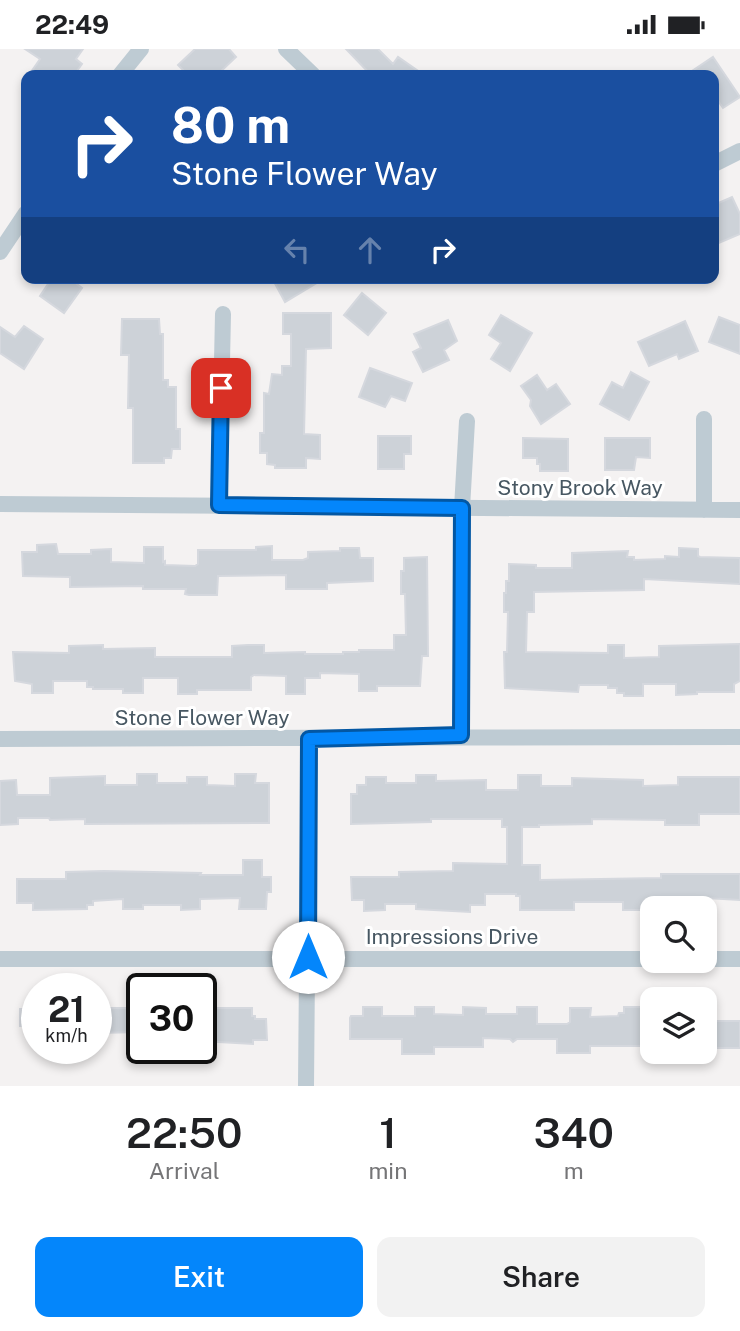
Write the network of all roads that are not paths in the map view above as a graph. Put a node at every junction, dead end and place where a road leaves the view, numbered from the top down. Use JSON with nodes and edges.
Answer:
{"nodes":[{"id":1,"x":141,"y":49,"type":"edge"},
{"id":2,"x":286,"y":49,"type":"edge"},
{"id":3,"x":124,"y":70,"type":"edge"},
{"id":4,"x":308,"y":70,"type":"edge"},
{"id":5,"x":740,"y":151,"type":"edge"},
{"id":6,"x":719,"y":162,"type":"edge"},
{"id":7,"x":21,"y":220,"type":"edge"},
{"id":8,"x":0,"y":252,"type":"edge"},
{"id":9,"x":223,"y":314,"type":"dead end"},
{"id":10,"x":704,"y":419,"type":"dead end"},
{"id":11,"x":467,"y":421,"type":"dead end"},
{"id":12,"x":0,"y":504,"type":"edge"},
{"id":13,"x":219,"y":505,"type":"junction"},
{"id":14,"x":462,"y":508,"type":"junction"},
{"id":15,"x":704,"y":510,"type":"junction"},
{"id":16,"x":740,"y":510,"type":"edge"},
{"id":17,"x":461,"y":735,"type":"junction"},
{"id":18,"x":740,"y":737,"type":"edge"},
{"id":19,"x":0,"y":739,"type":"edge"},
{"id":20,"x":309,"y":739,"type":"junction"},
{"id":21,"x":308,"y":957,"type":"junction"},
{"id":22,"x":640,"y":959,"type":"edge"},
{"id":23,"x":717,"y":959,"type":"edge"},
{"id":24,"x":740,"y":959,"type":"edge"},
{"id":25,"x":0,"y":960,"type":"edge"},
{"id":26,"x":306,"y":1086,"type":"edge"}],
"edges":[{"from":1,"to":3,"type":"street"},
{"from":2,"to":4,"type":"street"},
{"from":5,"to":6,"type":"street"},
{"from":7,"to":8,"type":"street"},
{"from":9,"to":13,"type":"street"},
{"from":10,"to":15,"type":"street"},
{"from":11,"to":14,"type":"street"},
{"from":12,"to":13,"type":"street","name":"Stony Brook Way"},
{"from":13,"to":14,"type":"street","name":"Stony Brook Way"},
{"from":14,"to":15,"type":"street","name":"Stony Brook Way"},
{"from":14,"to":17,"type":"street"},
{"from":15,"to":16,"type":"street","name":"Stony Brook Way"},
{"from":17,"to":18,"type":"street","name":"Stone Flower Way"},
{"from":17,"to":20,"type":"street","name":"Stone Flower Way"},
{"from":19,"to":20,"type":"street","name":"Stone Flower Way"},
{"from":20,"to":21,"type":"street"},
{"from":21,"to":22,"type":"street","name":"Impressions Drive"},
{"from":21,"to":25,"type":"street","name":"Impressions Drive"},
{"from":21,"to":26,"type":"street"},
{"from":23,"to":24,"type":"street"}]}
